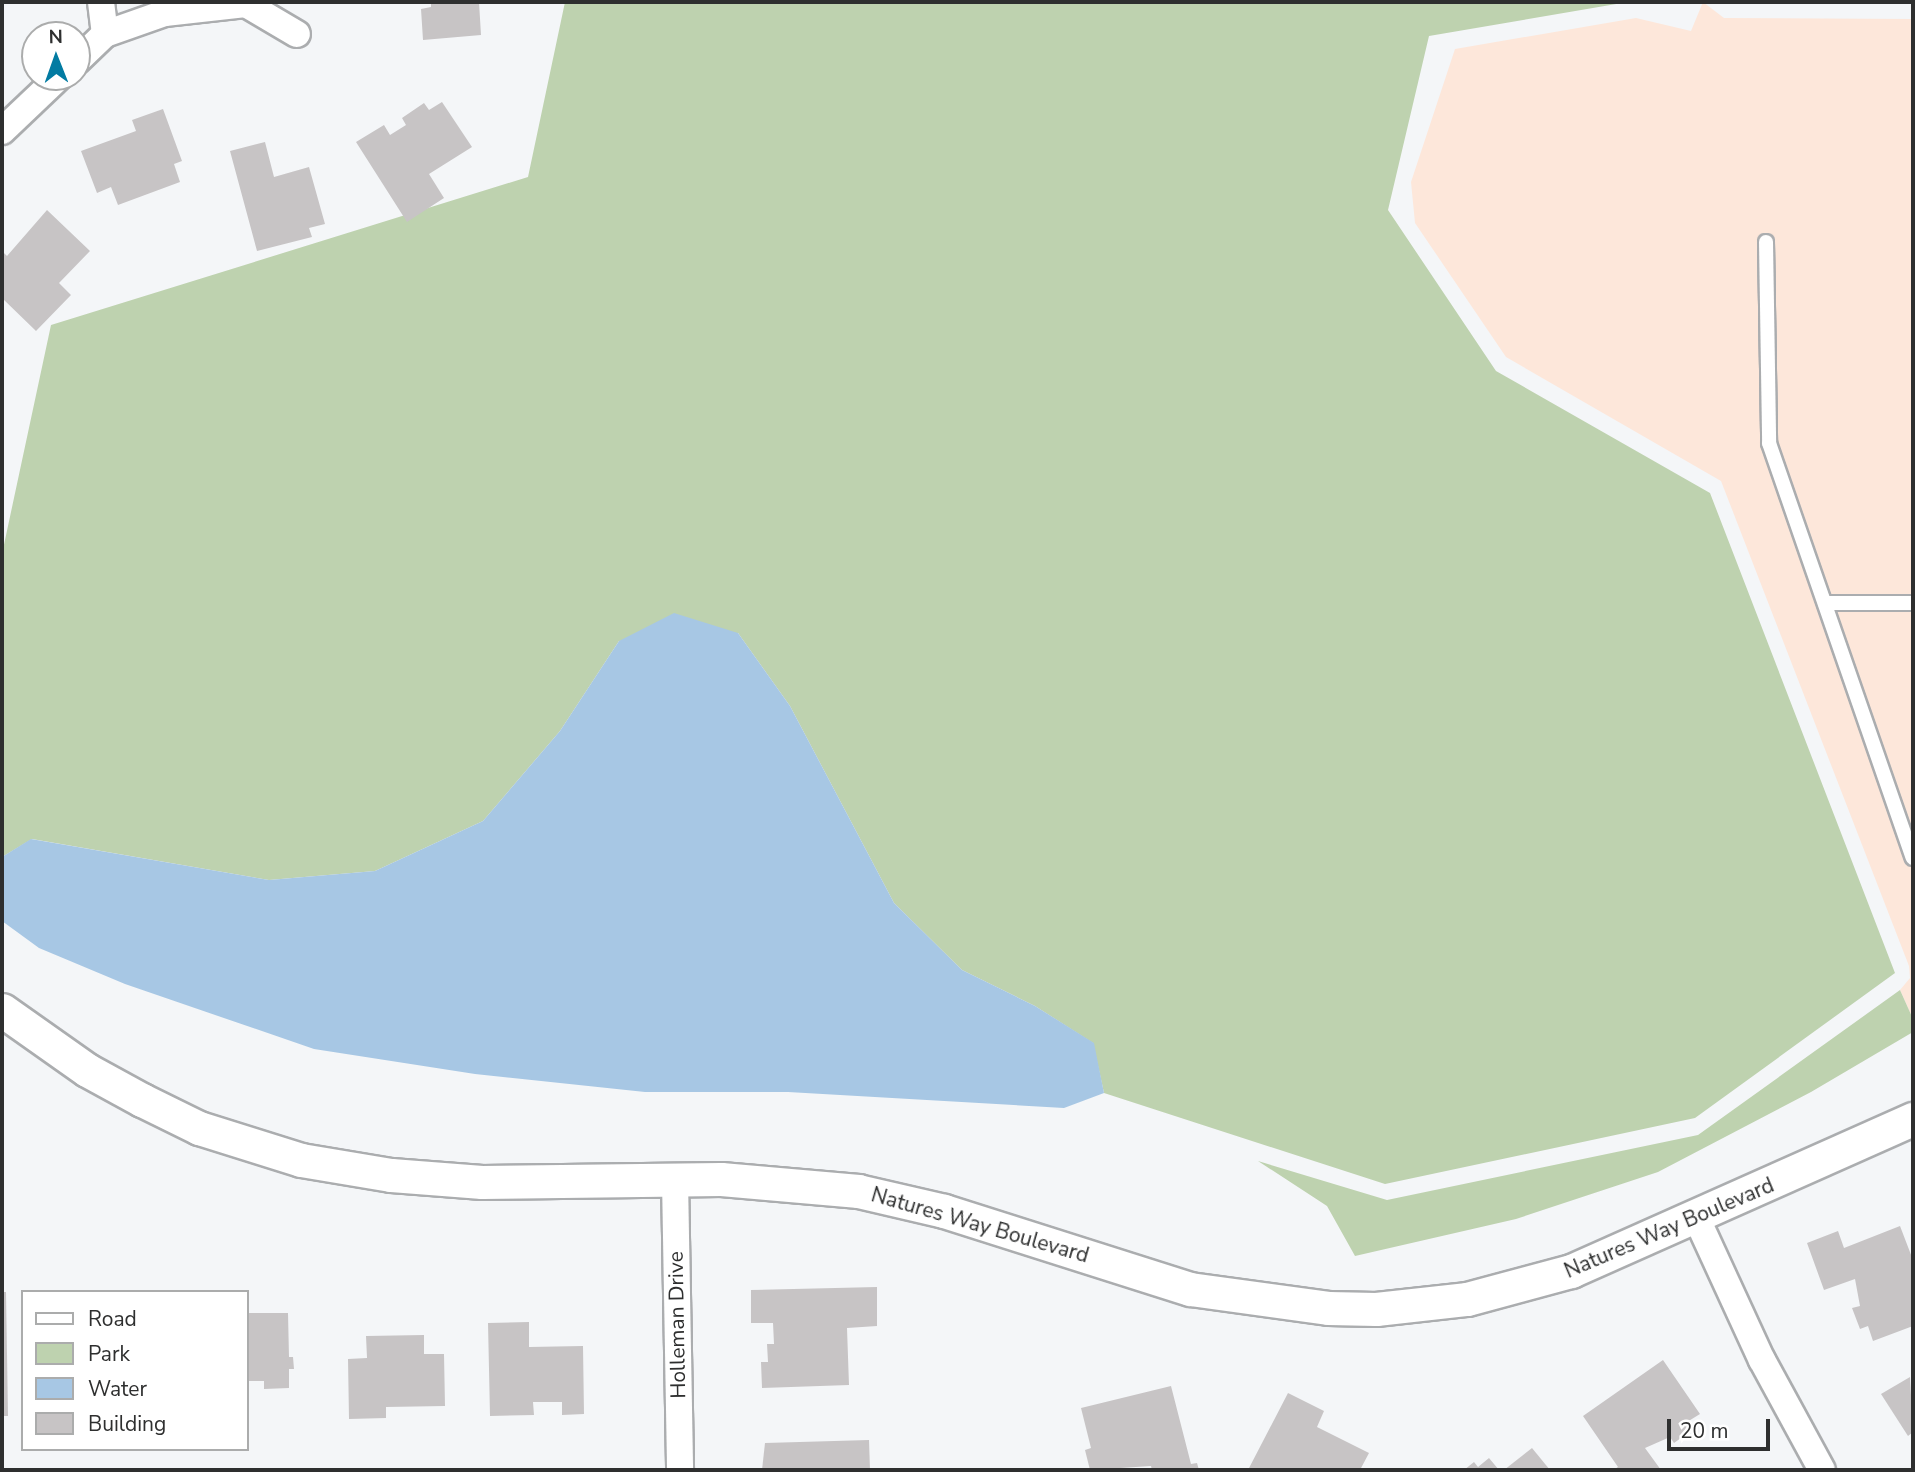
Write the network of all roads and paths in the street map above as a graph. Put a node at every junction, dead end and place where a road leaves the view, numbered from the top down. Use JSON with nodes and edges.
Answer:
{"nodes":[{"id":1,"x":101,"y":2,"type":"edge"},
{"id":2,"x":105,"y":34,"type":"junction"},
{"id":3,"x":297,"y":34,"type":"dead end"},
{"id":4,"x":91,"y":48,"type":"edge"},
{"id":5,"x":44,"y":91,"type":"edge"},
{"id":6,"x":2,"y":131,"type":"edge"},
{"id":7,"x":1766,"y":242,"type":"dead end"},
{"id":8,"x":1825,"y":603,"type":"junction"},
{"id":9,"x":1913,"y":603,"type":"edge"},
{"id":10,"x":1913,"y":858,"type":"edge"},
{"id":11,"x":2,"y":1010,"type":"edge"},
{"id":12,"x":1913,"y":1119,"type":"edge"},
{"id":13,"x":675,"y":1179,"type":"junction"},
{"id":14,"x":1697,"y":1219,"type":"junction"},
{"id":15,"x":1812,"y":1467,"type":"edge"},
{"id":16,"x":680,"y":1470,"type":"edge"}],
"edges":[{"from":1,"to":2,"type":"street"},
{"from":2,"to":3,"type":"street"},
{"from":2,"to":4,"type":"street"},
{"from":5,"to":6,"type":"street"},
{"from":7,"to":8,"type":"lane"},
{"from":8,"to":9,"type":"lane"},
{"from":8,"to":10,"type":"lane"},
{"from":11,"to":13,"type":"street","name":"Natures Way Boulevard"},
{"from":12,"to":14,"type":"street","name":"Natures Way Boulevard"},
{"from":13,"to":14,"type":"street","name":"Natures Way Boulevard"},
{"from":13,"to":16,"type":"street","name":"Holleman Drive"},
{"from":14,"to":15,"type":"street"}]}
